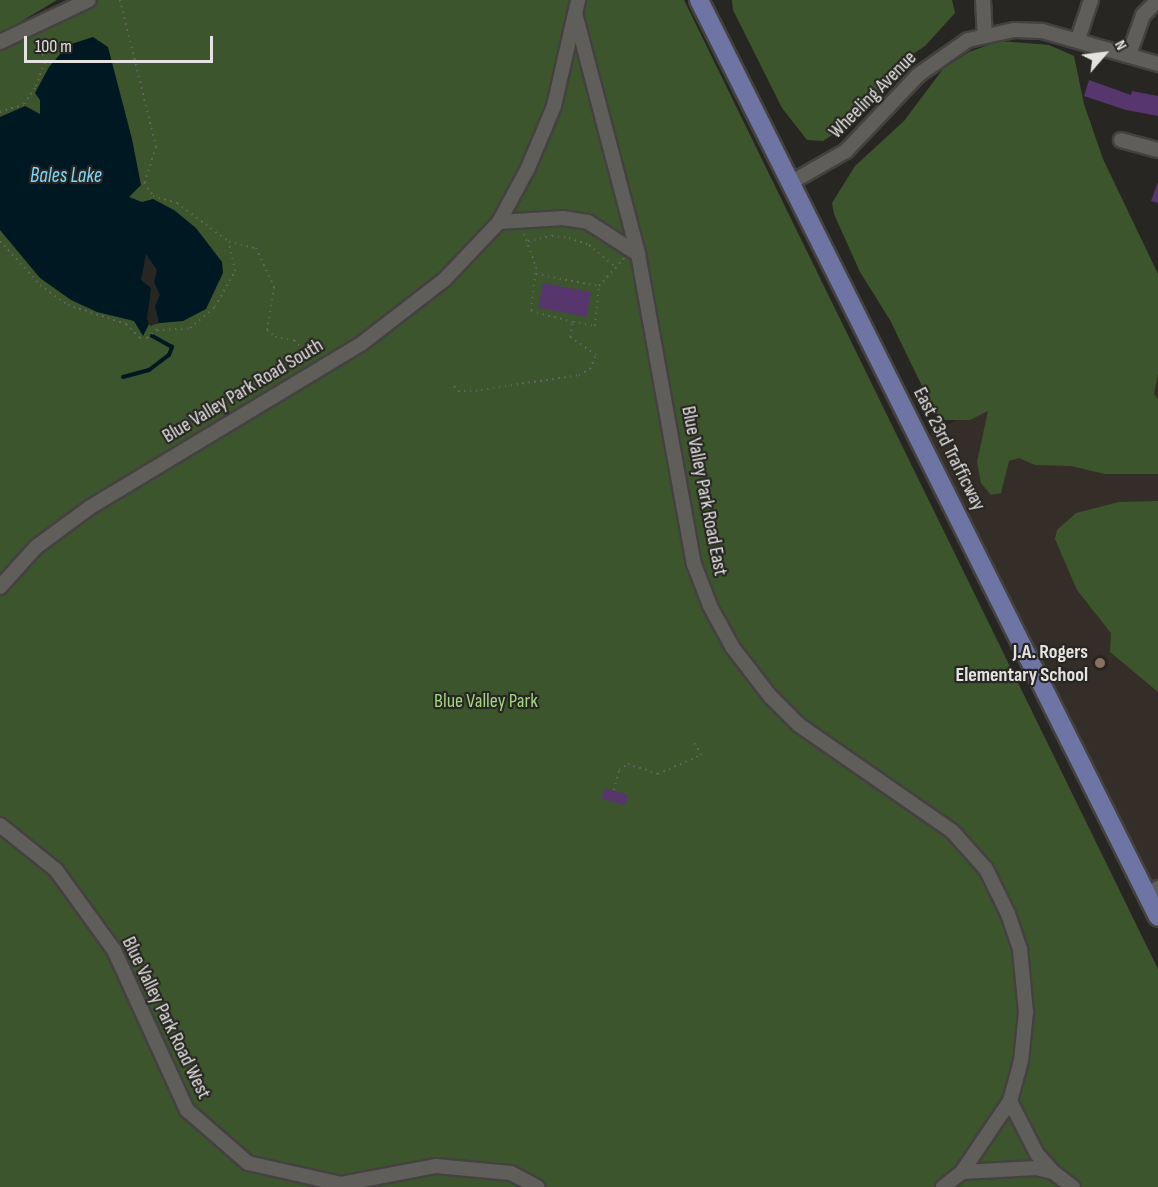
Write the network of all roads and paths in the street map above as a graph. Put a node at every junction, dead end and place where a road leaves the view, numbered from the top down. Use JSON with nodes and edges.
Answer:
{"nodes":[{"id":1,"x":88,"y":0,"type":"edge"},
{"id":2,"x":120,"y":0,"type":"edge"},
{"id":3,"x":578,"y":0,"type":"edge"},
{"id":4,"x":699,"y":0,"type":"edge"},
{"id":5,"x":983,"y":0,"type":"edge"},
{"id":6,"x":1091,"y":0,"type":"edge"},
{"id":7,"x":1158,"y":0,"type":"edge"},
{"id":8,"x":576,"y":18,"type":"junction"},
{"id":9,"x":985,"y":34,"type":"junction"},
{"id":10,"x":1078,"y":39,"type":"junction"},
{"id":11,"x":38,"y":40,"type":"dead end"},
{"id":12,"x":0,"y":42,"type":"edge"},
{"id":13,"x":1129,"y":55,"type":"junction"},
{"id":14,"x":1158,"y":64,"type":"edge"},
{"id":15,"x":0,"y":112,"type":"edge"},
{"id":16,"x":1121,"y":140,"type":"dead end"},
{"id":17,"x":1158,"y":150,"type":"edge"},
{"id":18,"x":790,"y":183,"type":"junction"},
{"id":19,"x":515,"y":220,"type":"junction"},
{"id":20,"x":499,"y":222,"type":"junction"},
{"id":21,"x":0,"y":241,"type":"edge"},
{"id":22,"x":528,"y":241,"type":"junction"},
{"id":23,"x":229,"y":242,"type":"junction"},
{"id":24,"x":634,"y":252,"type":"junction"},
{"id":25,"x":614,"y":267,"type":"junction"},
{"id":26,"x":536,"y":274,"type":"junction"},
{"id":27,"x":599,"y":286,"type":"junction"},
{"id":28,"x":573,"y":322,"type":"junction"},
{"id":29,"x":154,"y":324,"type":"dead end"},
{"id":30,"x":156,"y":330,"type":"junction"},
{"id":31,"x":318,"y":369,"type":"junction"},
{"id":32,"x":454,"y":386,"type":"dead end"},
{"id":33,"x":0,"y":587,"type":"edge"},
{"id":34,"x":692,"y":739,"type":"dead end"},
{"id":35,"x":614,"y":790,"type":"dead end"},
{"id":36,"x":0,"y":825,"type":"edge"},
{"id":37,"x":1152,"y":891,"type":"edge"},
{"id":38,"x":1158,"y":917,"type":"edge"},
{"id":39,"x":1010,"y":1101,"type":"junction"},
{"id":40,"x":962,"y":1172,"type":"junction"},
{"id":41,"x":1053,"y":1172,"type":"junction"},
{"id":42,"x":537,"y":1187,"type":"edge"},
{"id":43,"x":943,"y":1187,"type":"edge"},
{"id":44,"x":1073,"y":1187,"type":"edge"}],
"edges":[{"from":1,"to":12,"type":"street"},
{"from":2,"to":23,"type":"path"},
{"from":3,"to":8,"type":"street","name":"Blue Valley Park Road South"},
{"from":4,"to":18,"type":"main road","name":"East 23rd Trafficway"},
{"from":5,"to":9,"type":"street"},
{"from":6,"to":10,"type":"street"},
{"from":7,"to":13,"type":"street"},
{"from":8,"to":20,"type":"street","name":"Blue Valley Park Road South"},
{"from":8,"to":24,"type":"street","name":"Blue Valley Park Road East"},
{"from":9,"to":10,"type":"street","name":"Wheeling Avenue"},
{"from":9,"to":18,"type":"street","name":"Wheeling Avenue"},
{"from":10,"to":13,"type":"street","name":"Wheeling Avenue"},
{"from":11,"to":15,"type":"path"},
{"from":13,"to":14,"type":"street","name":"Wheeling Avenue"},
{"from":16,"to":17,"type":"street"},
{"from":18,"to":37,"type":"main road","name":"East 23rd Trafficway"},
{"from":19,"to":20,"type":"street"},
{"from":19,"to":22,"type":"path"},
{"from":19,"to":24,"type":"street"},
{"from":20,"to":31,"type":"street","name":"Blue Valley Park Road South"},
{"from":21,"to":30,"type":"path"},
{"from":22,"to":25,"type":"path"},
{"from":22,"to":26,"type":"path"},
{"from":23,"to":30,"type":"path"},
{"from":23,"to":31,"type":"path"},
{"from":24,"to":25,"type":"path"},
{"from":24,"to":39,"type":"street","name":"Blue Valley Park Road East"},
{"from":25,"to":27,"type":"path"},
{"from":26,"to":27,"type":"path"},
{"from":26,"to":28,"type":"path"},
{"from":27,"to":28,"type":"path"},
{"from":28,"to":32,"type":"path"},
{"from":29,"to":30,"type":"path"},
{"from":31,"to":33,"type":"street","name":"Blue Valley Park Road South"},
{"from":34,"to":35,"type":"path"},
{"from":36,"to":42,"type":"street","name":"Blue Valley Park Road West"},
{"from":37,"to":38,"type":"main road","name":"East 23rd Trafficway"},
{"from":39,"to":40,"type":"street","name":"Blue Valley Park Road East"},
{"from":39,"to":41,"type":"street"},
{"from":40,"to":41,"type":"street"},
{"from":40,"to":43,"type":"street"},
{"from":41,"to":44,"type":"street"}]}
